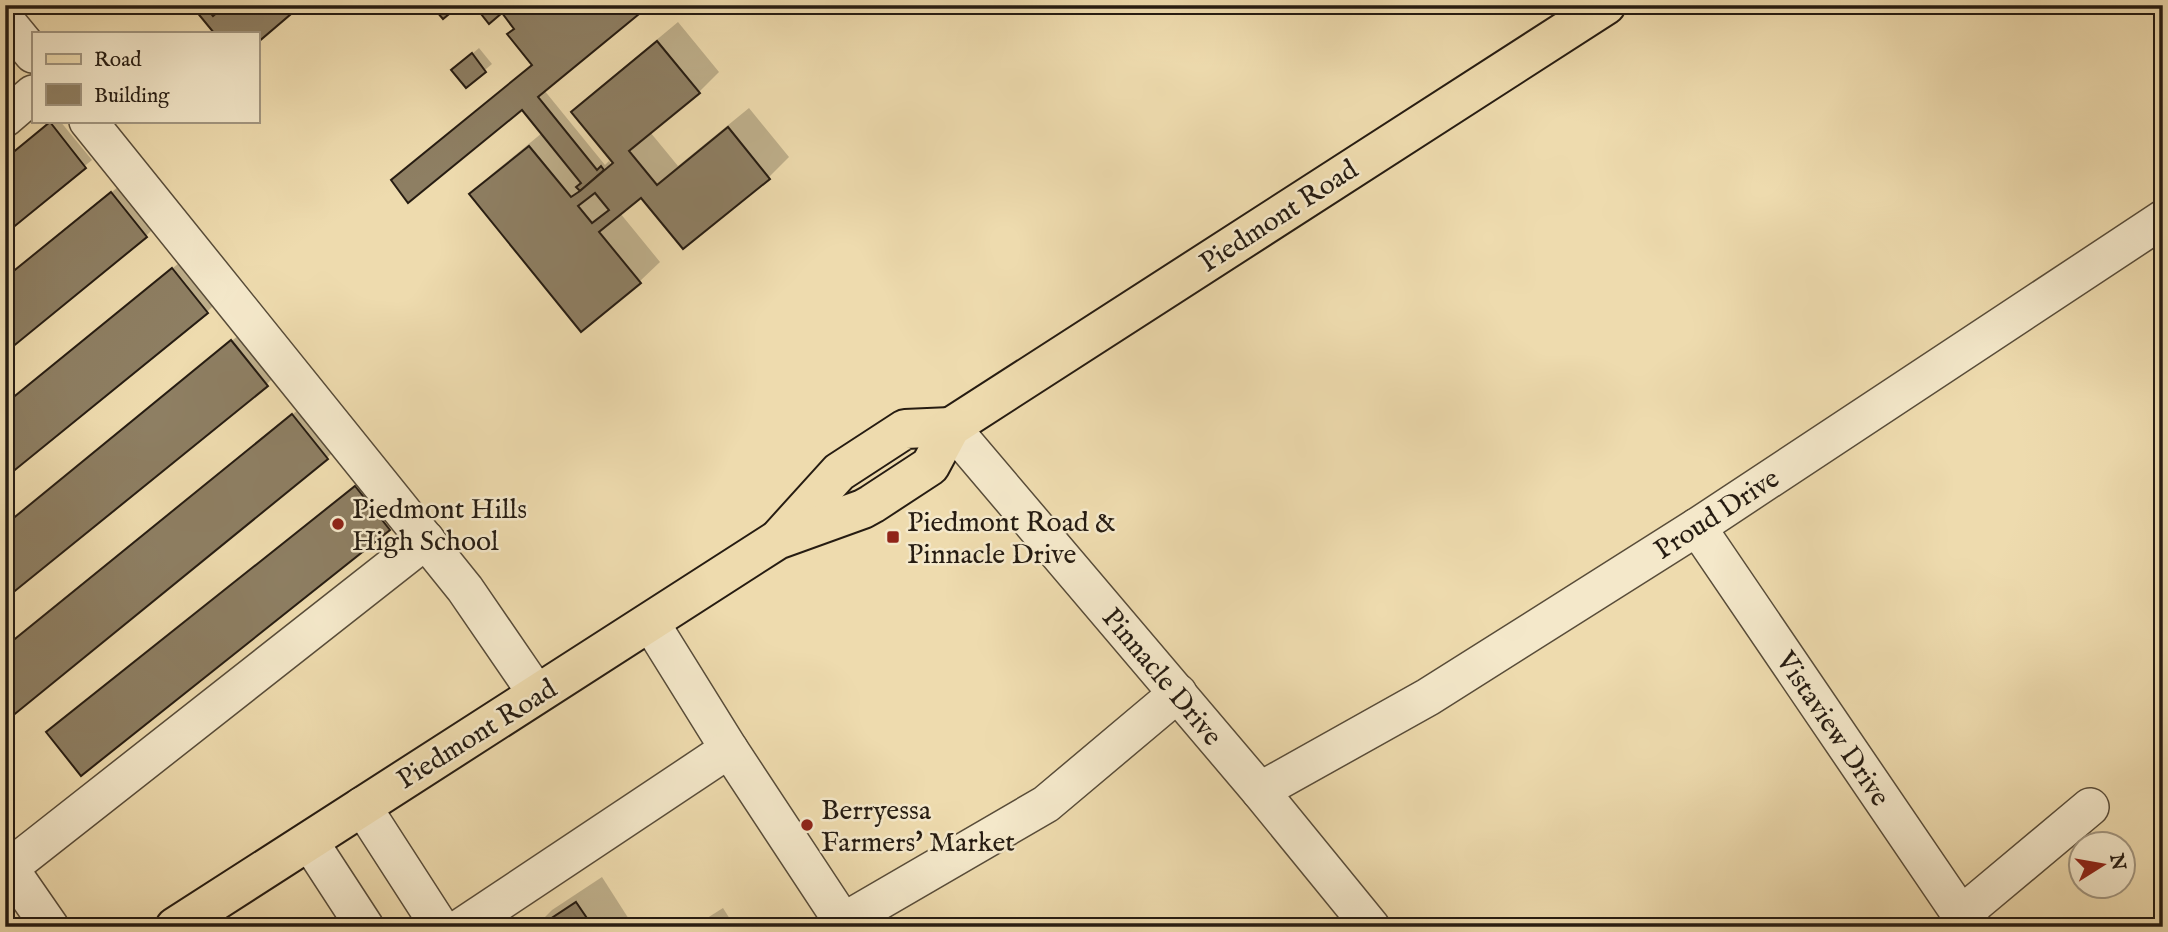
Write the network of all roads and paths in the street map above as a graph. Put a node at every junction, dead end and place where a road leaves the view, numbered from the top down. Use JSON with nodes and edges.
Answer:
{"nodes":[{"id":1,"x":1606,"y":5,"type":"edge"},
{"id":2,"x":5,"y":20,"type":"edge"},
{"id":3,"x":32,"y":53,"type":"edge"},
{"id":4,"x":32,"y":95,"type":"edge"},
{"id":5,"x":5,"y":118,"type":"edge"},
{"id":6,"x":89,"y":122,"type":"edge"},
{"id":7,"x":2163,"y":219,"type":"edge"},
{"id":8,"x":951,"y":427,"type":"junction"},
{"id":9,"x":1697,"y":527,"type":"junction"},
{"id":10,"x":426,"y":540,"type":"junction"},
{"id":11,"x":650,"y":622,"type":"junction"},
{"id":12,"x":1178,"y":693,"type":"junction"},
{"id":13,"x":537,"y":695,"type":"junction"},
{"id":14,"x":729,"y":749,"type":"junction"},
{"id":15,"x":1260,"y":791,"type":"junction"},
{"id":16,"x":362,"y":806,"type":"junction"},
{"id":17,"x":2090,"y":807,"type":"dead end"},
{"id":18,"x":309,"y":841,"type":"junction"},
{"id":19,"x":7,"y":865,"type":"edge"},
{"id":20,"x":1967,"y":921,"type":"edge"},
{"id":21,"x":50,"y":927,"type":"edge"},
{"id":22,"x":175,"y":927,"type":"edge"},
{"id":23,"x":366,"y":927,"type":"edge"},
{"id":24,"x":440,"y":927,"type":"edge"},
{"id":25,"x":462,"y":927,"type":"edge"},
{"id":26,"x":1371,"y":927,"type":"edge"}],
"edges":[{"from":1,"to":8,"type":"main road","name":"Piedmont Road"},
{"from":2,"to":3,"type":"street"},
{"from":4,"to":5,"type":"street"},
{"from":6,"to":10,"type":"street"},
{"from":7,"to":9,"type":"street","name":"Proud Drive"},
{"from":8,"to":11,"type":"main road","name":"Piedmont Road"},
{"from":8,"to":12,"type":"street","name":"Pinnacle Drive"},
{"from":9,"to":15,"type":"street","name":"Proud Drive"},
{"from":9,"to":20,"type":"street","name":"Vistaview Drive"},
{"from":10,"to":13,"type":"street"},
{"from":10,"to":19,"type":"street"},
{"from":11,"to":13,"type":"main road","name":"Piedmont Road"},
{"from":11,"to":14,"type":"street"},
{"from":12,"to":14,"type":"street"},
{"from":12,"to":15,"type":"street","name":"Pinnacle Drive"},
{"from":13,"to":16,"type":"main road","name":"Piedmont Road"},
{"from":14,"to":25,"type":"street"},
{"from":15,"to":26,"type":"street","name":"Pinnacle Drive"},
{"from":16,"to":18,"type":"main road","name":"Piedmont Road"},
{"from":16,"to":24,"type":"street"},
{"from":17,"to":20,"type":"street"},
{"from":18,"to":22,"type":"main road","name":"Piedmont Road"},
{"from":18,"to":23,"type":"street"},
{"from":19,"to":21,"type":"street"}]}
